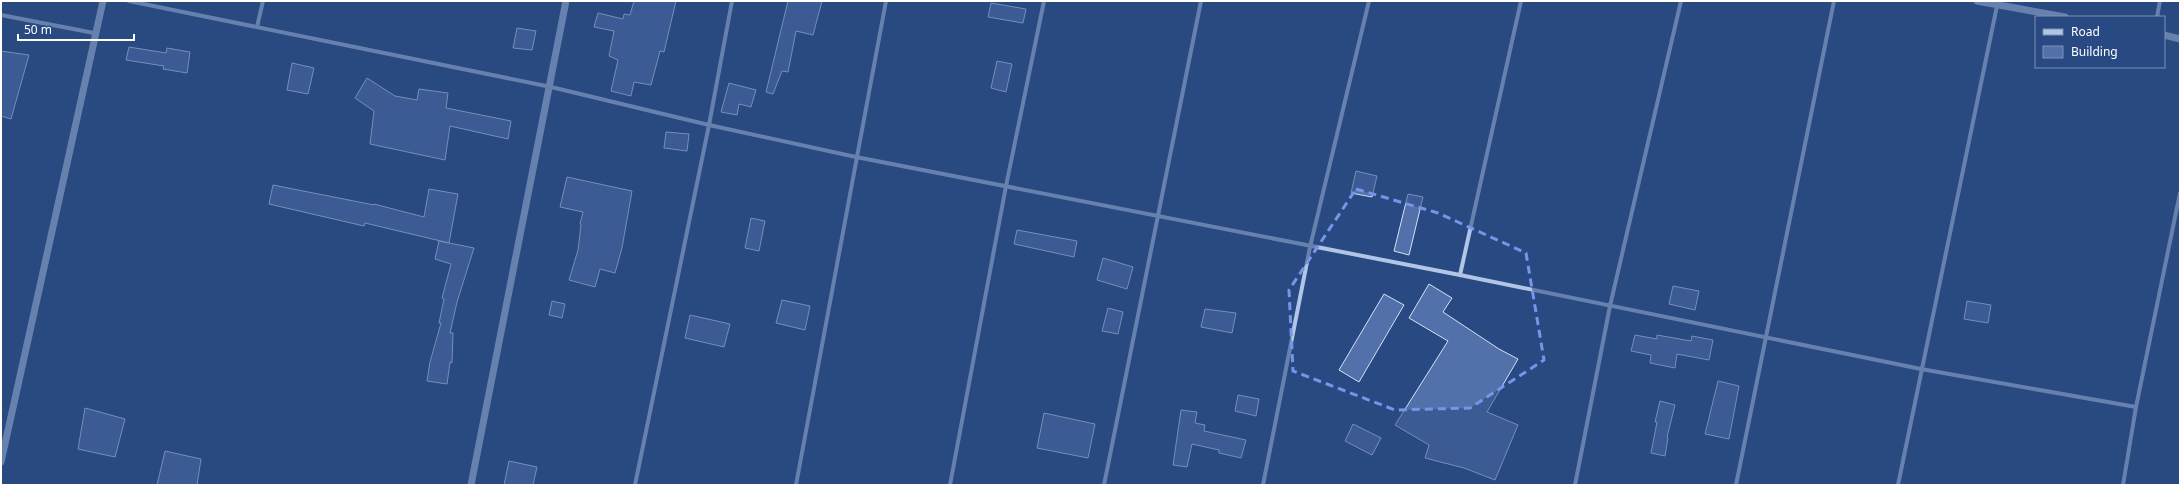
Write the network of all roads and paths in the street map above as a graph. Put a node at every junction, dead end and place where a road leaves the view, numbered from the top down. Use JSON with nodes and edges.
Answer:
{"nodes":[{"id":1,"x":103,"y":1,"type":"edge"},
{"id":2,"x":130,"y":1,"type":"edge"},
{"id":3,"x":263,"y":1,"type":"edge"},
{"id":4,"x":566,"y":1,"type":"edge"},
{"id":5,"x":732,"y":1,"type":"edge"},
{"id":6,"x":886,"y":1,"type":"edge"},
{"id":7,"x":1044,"y":1,"type":"edge"},
{"id":8,"x":1201,"y":1,"type":"edge"},
{"id":9,"x":1370,"y":1,"type":"edge"},
{"id":10,"x":1521,"y":1,"type":"edge"},
{"id":11,"x":1681,"y":1,"type":"edge"},
{"id":12,"x":1834,"y":1,"type":"edge"},
{"id":13,"x":1977,"y":1,"type":"edge"},
{"id":14,"x":2160,"y":1,"type":"edge"},
{"id":15,"x":1998,"y":3,"type":"edge"},
{"id":16,"x":1,"y":15,"type":"edge"},
{"id":17,"x":2060,"y":16,"type":"edge"},
{"id":18,"x":2157,"y":16,"type":"edge"},
{"id":19,"x":257,"y":27,"type":"junction"},
{"id":20,"x":94,"y":33,"type":"junction"},
{"id":21,"x":2165,"y":35,"type":"edge"},
{"id":22,"x":2180,"y":38,"type":"edge"},
{"id":23,"x":551,"y":87,"type":"junction"},
{"id":24,"x":709,"y":125,"type":"junction"},
{"id":25,"x":856,"y":157,"type":"junction"},
{"id":26,"x":1006,"y":186,"type":"junction"},
{"id":27,"x":2180,"y":194,"type":"edge"},
{"id":28,"x":1159,"y":216,"type":"junction"},
{"id":29,"x":1310,"y":247,"type":"junction"},
{"id":30,"x":1460,"y":275,"type":"junction"},
{"id":31,"x":1610,"y":306,"type":"junction"},
{"id":32,"x":1766,"y":336,"type":"junction"},
{"id":33,"x":1921,"y":369,"type":"junction"},
{"id":34,"x":2136,"y":407,"type":"junction"},
{"id":35,"x":1,"y":462,"type":"edge"},
{"id":36,"x":472,"y":485,"type":"edge"},
{"id":37,"x":635,"y":485,"type":"edge"},
{"id":38,"x":796,"y":485,"type":"edge"},
{"id":39,"x":950,"y":485,"type":"edge"},
{"id":40,"x":1104,"y":485,"type":"edge"},
{"id":41,"x":1263,"y":485,"type":"edge"},
{"id":42,"x":1575,"y":485,"type":"edge"},
{"id":43,"x":1736,"y":485,"type":"edge"},
{"id":44,"x":1898,"y":485,"type":"edge"},
{"id":45,"x":2123,"y":485,"type":"edge"}],
"edges":[{"from":1,"to":20,"type":"street"},
{"from":2,"to":19,"type":"street"},
{"from":3,"to":19,"type":"street"},
{"from":4,"to":23,"type":"street"},
{"from":5,"to":24,"type":"street"},
{"from":6,"to":25,"type":"street"},
{"from":7,"to":26,"type":"street"},
{"from":8,"to":28,"type":"street"},
{"from":9,"to":29,"type":"street"},
{"from":10,"to":30,"type":"street"},
{"from":11,"to":31,"type":"street"},
{"from":12,"to":32,"type":"street"},
{"from":13,"to":15,"type":"street"},
{"from":14,"to":18,"type":"street"},
{"from":15,"to":17,"type":"street"},
{"from":15,"to":33,"type":"street"},
{"from":16,"to":20,"type":"street"},
{"from":19,"to":23,"type":"street"},
{"from":20,"to":35,"type":"street"},
{"from":21,"to":22,"type":"street"},
{"from":23,"to":24,"type":"street"},
{"from":23,"to":36,"type":"street"},
{"from":24,"to":25,"type":"street"},
{"from":24,"to":37,"type":"street"},
{"from":25,"to":26,"type":"street"},
{"from":25,"to":38,"type":"street"},
{"from":26,"to":28,"type":"street"},
{"from":26,"to":39,"type":"street"},
{"from":27,"to":34,"type":"street"},
{"from":28,"to":29,"type":"street"},
{"from":28,"to":40,"type":"street"},
{"from":29,"to":30,"type":"street"},
{"from":29,"to":41,"type":"street"},
{"from":30,"to":31,"type":"street"},
{"from":31,"to":32,"type":"street"},
{"from":31,"to":42,"type":"street"},
{"from":32,"to":33,"type":"street"},
{"from":32,"to":43,"type":"street"},
{"from":33,"to":34,"type":"street"},
{"from":33,"to":44,"type":"street"},
{"from":34,"to":45,"type":"street"}]}
